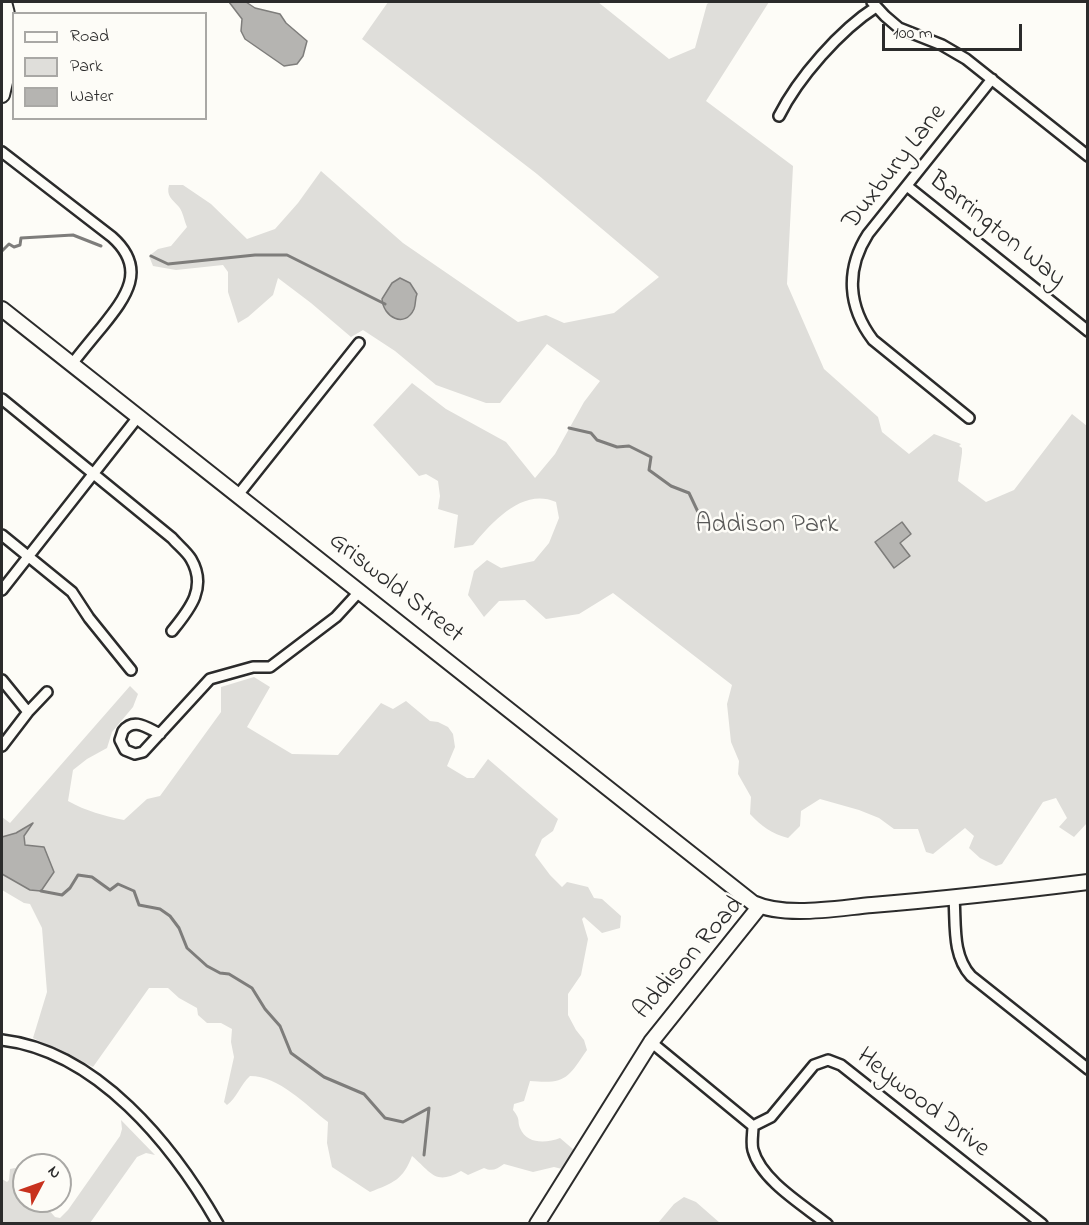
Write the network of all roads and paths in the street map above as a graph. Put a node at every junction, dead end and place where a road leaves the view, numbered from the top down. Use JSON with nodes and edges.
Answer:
{"nodes":[{"id":1,"x":4,"y":2,"type":"edge"},
{"id":2,"x":874,"y":4,"type":"edge"},
{"id":3,"x":992,"y":79,"type":"junction"},
{"id":4,"x":2,"y":95,"type":"edge"},
{"id":5,"x":779,"y":116,"type":"dead end"},
{"id":6,"x":2,"y":152,"type":"edge"},
{"id":7,"x":1088,"y":156,"type":"edge"},
{"id":8,"x":907,"y":186,"type":"junction"},
{"id":9,"x":2,"y":309,"type":"edge"},
{"id":10,"x":1088,"y":331,"type":"edge"},
{"id":11,"x":359,"y":343,"type":"dead end"},
{"id":12,"x":72,"y":364,"type":"junction"},
{"id":13,"x":2,"y":399,"type":"edge"},
{"id":14,"x":138,"y":417,"type":"junction"},
{"id":15,"x":969,"y":418,"type":"dead end"},
{"id":16,"x":93,"y":474,"type":"junction"},
{"id":17,"x":238,"y":495,"type":"junction"},
{"id":18,"x":2,"y":535,"type":"edge"},
{"id":19,"x":28,"y":556,"type":"junction"},
{"id":20,"x":2,"y":590,"type":"edge"},
{"id":21,"x":359,"y":592,"type":"junction"},
{"id":22,"x":172,"y":631,"type":"dead end"},
{"id":23,"x":131,"y":670,"type":"dead end"},
{"id":24,"x":2,"y":680,"type":"edge"},
{"id":25,"x":47,"y":692,"type":"dead end"},
{"id":26,"x":28,"y":712,"type":"junction"},
{"id":27,"x":160,"y":734,"type":"dead end"},
{"id":28,"x":2,"y":746,"type":"edge"},
{"id":29,"x":1088,"y":882,"type":"edge"},
{"id":30,"x":954,"y":898,"type":"junction"},
{"id":31,"x":760,"y":906,"type":"junction"},
{"id":32,"x":2,"y":1040,"type":"edge"},
{"id":33,"x":651,"y":1042,"type":"junction"},
{"id":34,"x":1088,"y":1069,"type":"edge"},
{"id":35,"x":753,"y":1126,"type":"junction"},
{"id":36,"x":218,"y":1224,"type":"edge"},
{"id":37,"x":537,"y":1224,"type":"edge"},
{"id":38,"x":827,"y":1224,"type":"edge"},
{"id":39,"x":1042,"y":1224,"type":"edge"}],
"edges":[{"from":1,"to":4,"type":"main road"},
{"from":2,"to":3,"type":"street"},
{"from":2,"to":5,"type":"street"},
{"from":3,"to":7,"type":"street"},
{"from":3,"to":8,"type":"street","name":"Duxbury Lane"},
{"from":6,"to":12,"type":"street"},
{"from":8,"to":10,"type":"street","name":"Barrington Way"},
{"from":8,"to":15,"type":"street","name":"Duxbury Lane"},
{"from":9,"to":12,"type":"main road","name":"Griswold Street"},
{"from":11,"to":17,"type":"street"},
{"from":12,"to":14,"type":"main road","name":"Griswold Street"},
{"from":13,"to":16,"type":"street"},
{"from":14,"to":16,"type":"street"},
{"from":14,"to":17,"type":"main road","name":"Griswold Street"},
{"from":16,"to":19,"type":"street"},
{"from":16,"to":22,"type":"street"},
{"from":17,"to":21,"type":"main road","name":"Griswold Street"},
{"from":18,"to":19,"type":"street"},
{"from":19,"to":20,"type":"street"},
{"from":19,"to":23,"type":"street"},
{"from":21,"to":27,"type":"street"},
{"from":21,"to":31,"type":"main road","name":"Griswold Street"},
{"from":24,"to":26,"type":"street"},
{"from":25,"to":26,"type":"street"},
{"from":26,"to":28,"type":"street"},
{"from":29,"to":30,"type":"main road","name":"Addison Road"},
{"from":30,"to":31,"type":"main road","name":"Addison Road"},
{"from":30,"to":34,"type":"street"},
{"from":31,"to":33,"type":"main road","name":"Addison Road"},
{"from":32,"to":36,"type":"street"},
{"from":33,"to":35,"type":"street"},
{"from":33,"to":37,"type":"main road","name":"Addison Road"},
{"from":35,"to":38,"type":"street"},
{"from":35,"to":39,"type":"street","name":"Heywood Drive"}]}
